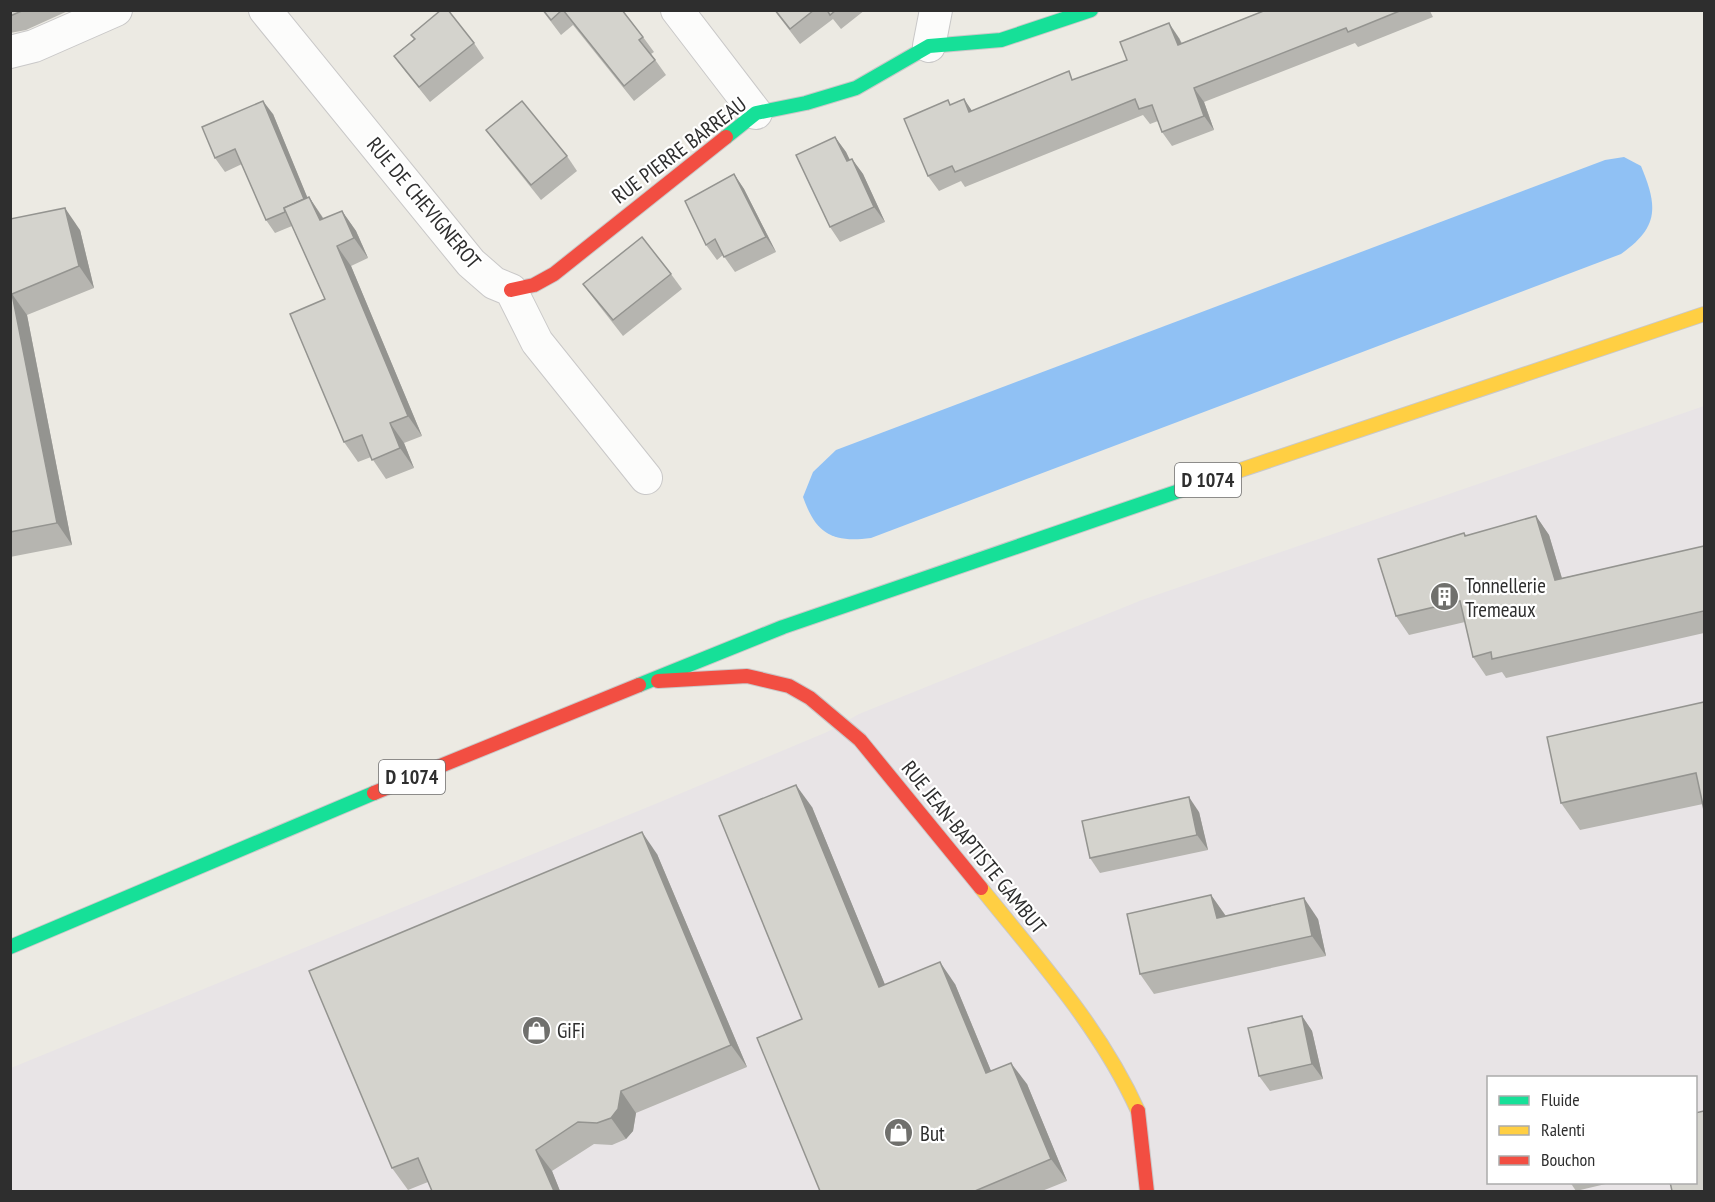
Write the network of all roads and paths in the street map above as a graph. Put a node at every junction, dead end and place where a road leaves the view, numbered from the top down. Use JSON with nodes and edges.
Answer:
{"nodes":[{"id":1,"x":116,"y":10,"type":"edge"},
{"id":2,"x":265,"y":10,"type":"edge"},
{"id":3,"x":677,"y":10,"type":"edge"},
{"id":4,"x":936,"y":10,"type":"edge"},
{"id":5,"x":1091,"y":10,"type":"edge"},
{"id":6,"x":929,"y":46,"type":"junction"},
{"id":7,"x":10,"y":52,"type":"edge"},
{"id":8,"x":756,"y":113,"type":"junction"},
{"id":9,"x":511,"y":290,"type":"junction"},
{"id":10,"x":1704,"y":314,"type":"edge"},
{"id":11,"x":646,"y":478,"type":"dead end"},
{"id":12,"x":645,"y":682,"type":"junction"},
{"id":13,"x":10,"y":947,"type":"edge"},
{"id":14,"x":1147,"y":1191,"type":"edge"}],
"edges":[{"from":1,"to":7,"type":"street"},
{"from":2,"to":9,"type":"street","name":"RUE DE CHEVIGNEROT"},
{"from":3,"to":8,"type":"street"},
{"from":4,"to":6,"type":"street"},
{"from":5,"to":6,"type":"main road","name":"RUE PIERRE BARREAU"},
{"from":6,"to":8,"type":"main road","name":"RUE PIERRE BARREAU"},
{"from":8,"to":9,"type":"main road","name":"RUE PIERRE BARREAU"},
{"from":9,"to":11,"type":"street"},
{"from":10,"to":12,"type":"main road","number":"D 1074"},
{"from":12,"to":13,"type":"main road","number":"D 1074"},
{"from":12,"to":14,"type":"main road","name":"RUE JEAN-BAPTISTE GAMBUT"}]}
